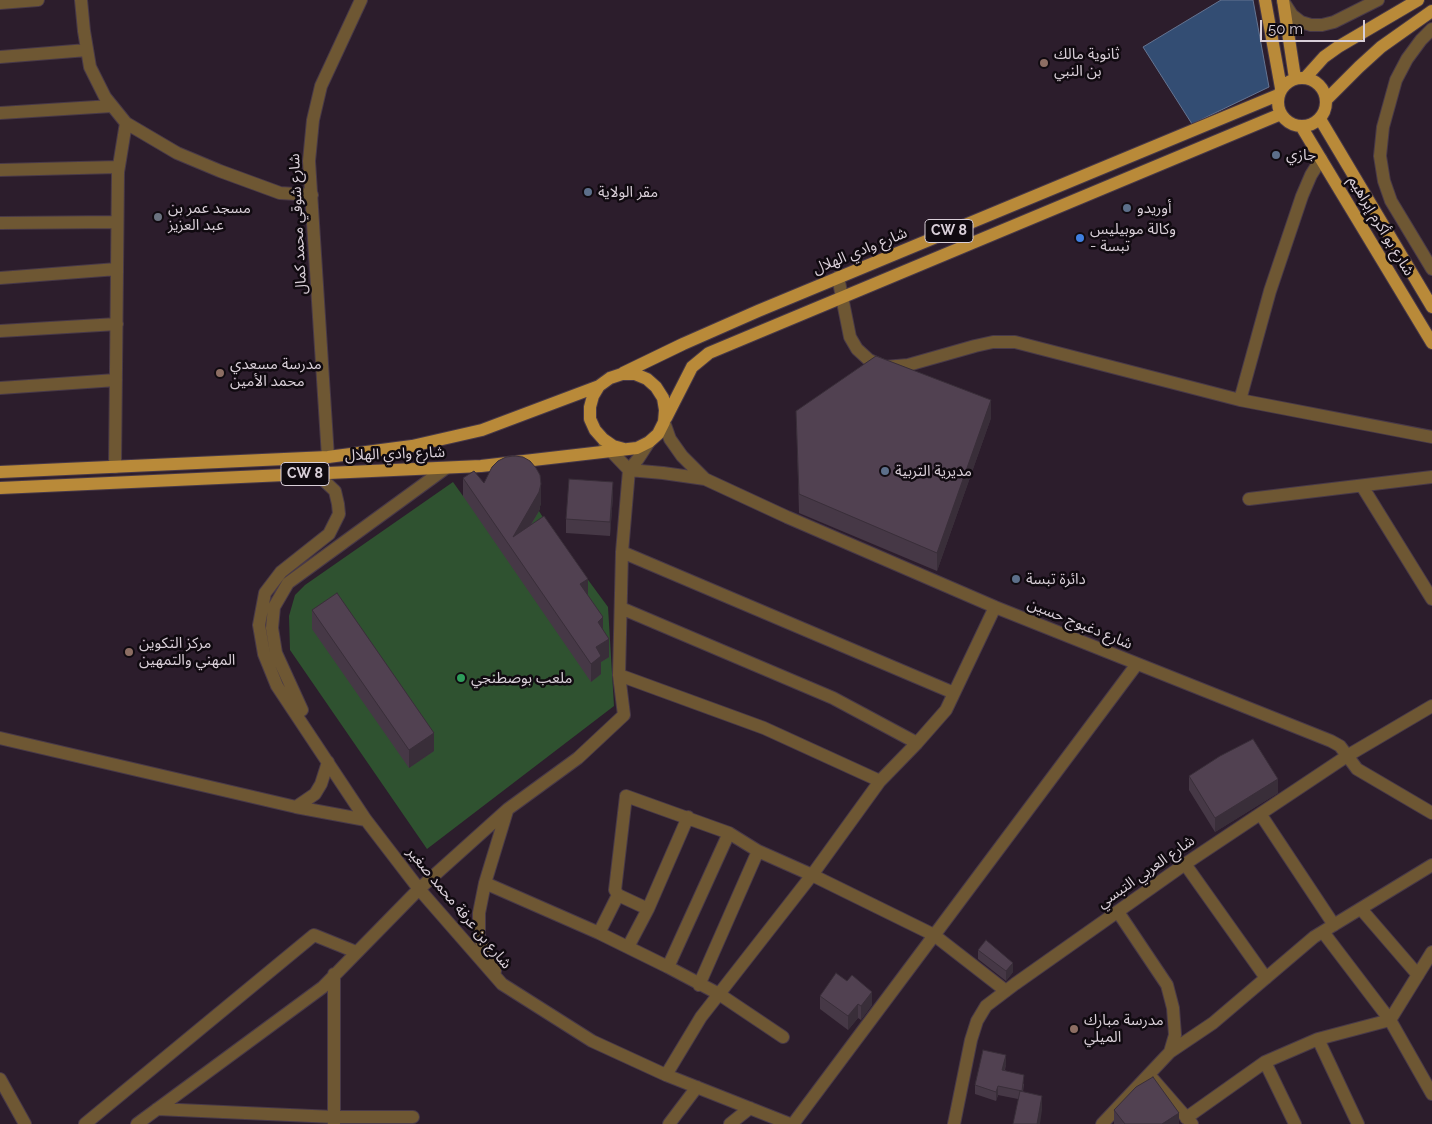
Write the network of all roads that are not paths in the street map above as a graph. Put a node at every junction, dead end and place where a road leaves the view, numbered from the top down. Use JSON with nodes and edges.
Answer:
{"nodes":[{"id":1,"x":38,"y":0,"type":"edge"},
{"id":2,"x":81,"y":0,"type":"edge"},
{"id":3,"x":360,"y":0,"type":"edge"},
{"id":4,"x":1265,"y":0,"type":"edge"},
{"id":5,"x":1378,"y":0,"type":"edge"},
{"id":6,"x":1418,"y":0,"type":"edge"},
{"id":7,"x":1283,"y":1,"type":"edge"},
{"id":8,"x":0,"y":3,"type":"edge"},
{"id":9,"x":1432,"y":11,"type":"edge"},
{"id":10,"x":1432,"y":29,"type":"edge"},
{"id":11,"x":87,"y":50,"type":"junction"},
{"id":12,"x":0,"y":57,"type":"edge"},
{"id":13,"x":1300,"y":78,"type":"junction"},
{"id":14,"x":1280,"y":92,"type":"junction"},
{"id":15,"x":1327,"y":100,"type":"junction"},
{"id":16,"x":112,"y":106,"type":"junction"},
{"id":17,"x":0,"y":113,"type":"edge"},
{"id":18,"x":1281,"y":114,"type":"junction"},
{"id":19,"x":1320,"y":119,"type":"junction"},
{"id":20,"x":126,"y":123,"type":"junction"},
{"id":21,"x":1301,"y":126,"type":"junction"},
{"id":22,"x":1321,"y":159,"type":"junction"},
{"id":23,"x":118,"y":167,"type":"junction"},
{"id":24,"x":0,"y":170,"type":"edge"},
{"id":25,"x":312,"y":195,"type":"junction"},
{"id":26,"x":117,"y":222,"type":"junction"},
{"id":27,"x":0,"y":223,"type":"edge"},
{"id":28,"x":117,"y":269,"type":"junction"},
{"id":29,"x":1432,"y":269,"type":"edge"},
{"id":30,"x":838,"y":277,"type":"junction"},
{"id":31,"x":0,"y":278,"type":"edge"},
{"id":32,"x":842,"y":297,"type":"junction"},
{"id":33,"x":1432,"y":307,"type":"edge"},
{"id":34,"x":117,"y":324,"type":"junction"},
{"id":35,"x":0,"y":331,"type":"edge"},
{"id":36,"x":1432,"y":343,"type":"edge"},
{"id":37,"x":622,"y":374,"type":"junction"},
{"id":38,"x":116,"y":380,"type":"junction"},
{"id":39,"x":599,"y":386,"type":"junction"},
{"id":40,"x":0,"y":388,"type":"edge"},
{"id":41,"x":1240,"y":400,"type":"junction"},
{"id":42,"x":664,"y":422,"type":"junction"},
{"id":43,"x":1432,"y":437,"type":"edge"},
{"id":44,"x":602,"y":439,"type":"junction"},
{"id":45,"x":649,"y":442,"type":"junction"},
{"id":46,"x":624,"y":449,"type":"junction"},
{"id":47,"x":610,"y":450,"type":"junction"},
{"id":48,"x":328,"y":457,"type":"junction"},
{"id":49,"x":116,"y":467,"type":"junction"},
{"id":50,"x":446,"y":468,"type":"junction"},
{"id":51,"x":629,"y":470,"type":"junction"},
{"id":52,"x":0,"y":472,"type":"edge"},
{"id":53,"x":316,"y":473,"type":"junction"},
{"id":54,"x":1432,"y":477,"type":"edge"},
{"id":55,"x":705,"y":479,"type":"junction"},
{"id":56,"x":1362,"y":486,"type":"junction"},
{"id":57,"x":0,"y":488,"type":"edge"},
{"id":58,"x":1249,"y":499,"type":"dead end"},
{"id":59,"x":622,"y":552,"type":"junction"},
{"id":60,"x":1432,"y":599,"type":"edge"},
{"id":61,"x":995,"y":606,"type":"junction"},
{"id":62,"x":621,"y":608,"type":"junction"},
{"id":63,"x":1137,"y":664,"type":"junction"},
{"id":64,"x":619,"y":675,"type":"junction"},
{"id":65,"x":954,"y":693,"type":"junction"},
{"id":66,"x":1432,"y":706,"type":"edge"},
{"id":67,"x":0,"y":738,"type":"edge"},
{"id":68,"x":917,"y":743,"type":"junction"},
{"id":69,"x":1347,"y":756,"type":"junction"},
{"id":70,"x":328,"y":762,"type":"junction"},
{"id":71,"x":880,"y":781,"type":"junction"},
{"id":72,"x":296,"y":807,"type":"junction"},
{"id":73,"x":508,"y":809,"type":"junction"},
{"id":74,"x":1432,"y":813,"type":"edge"},
{"id":75,"x":1261,"y":815,"type":"junction"},
{"id":76,"x":688,"y":817,"type":"junction"},
{"id":77,"x":366,"y":820,"type":"junction"},
{"id":78,"x":729,"y":833,"type":"junction"},
{"id":79,"x":758,"y":851,"type":"junction"},
{"id":80,"x":1185,"y":864,"type":"junction"},
{"id":81,"x":1432,"y":865,"type":"edge"},
{"id":82,"x":812,"y":875,"type":"junction"},
{"id":83,"x":485,"y":883,"type":"junction"},
{"id":84,"x":419,"y":889,"type":"junction"},
{"id":85,"x":618,"y":895,"type":"junction"},
{"id":86,"x":648,"y":909,"type":"junction"},
{"id":87,"x":1360,"y":909,"type":"junction"},
{"id":88,"x":1118,"y":912,"type":"junction"},
{"id":89,"x":1334,"y":925,"type":"junction"},
{"id":90,"x":1323,"y":932,"type":"junction"},
{"id":91,"x":599,"y":933,"type":"junction"},
{"id":92,"x":934,"y":935,"type":"junction"},
{"id":93,"x":628,"y":947,"type":"junction"},
{"id":94,"x":356,"y":952,"type":"junction"},
{"id":95,"x":1432,"y":952,"type":"edge"},
{"id":96,"x":668,"y":967,"type":"junction"},
{"id":97,"x":334,"y":974,"type":"junction"},
{"id":98,"x":1418,"y":975,"type":"junction"},
{"id":99,"x":1266,"y":978,"type":"junction"},
{"id":100,"x":502,"y":984,"type":"junction"},
{"id":101,"x":699,"y":985,"type":"junction"},
{"id":102,"x":1006,"y":991,"type":"junction"},
{"id":103,"x":719,"y":994,"type":"junction"},
{"id":104,"x":1390,"y":1020,"type":"junction"},
{"id":105,"x":783,"y":1037,"type":"dead end"},
{"id":106,"x":1318,"y":1038,"type":"junction"},
{"id":107,"x":1170,"y":1052,"type":"junction"},
{"id":108,"x":1266,"y":1062,"type":"junction"},
{"id":109,"x":1149,"y":1074,"type":"junction"},
{"id":110,"x":666,"y":1075,"type":"junction"},
{"id":111,"x":0,"y":1079,"type":"edge"},
{"id":112,"x":698,"y":1087,"type":"junction"},
{"id":113,"x":1432,"y":1094,"type":"edge"},
{"id":114,"x":750,"y":1108,"type":"junction"},
{"id":115,"x":157,"y":1109,"type":"junction"},
{"id":116,"x":413,"y":1117,"type":"dead end"},
{"id":117,"x":334,"y":1120,"type":"edge"},
{"id":118,"x":1189,"y":1121,"type":"edge"},
{"id":119,"x":26,"y":1124,"type":"edge"},
{"id":120,"x":85,"y":1124,"type":"edge"},
{"id":121,"x":137,"y":1124,"type":"edge"},
{"id":122,"x":669,"y":1124,"type":"edge"},
{"id":123,"x":730,"y":1124,"type":"edge"},
{"id":124,"x":792,"y":1124,"type":"edge"},
{"id":125,"x":954,"y":1124,"type":"edge"},
{"id":126,"x":1102,"y":1124,"type":"edge"},
{"id":127,"x":1295,"y":1124,"type":"edge"},
{"id":128,"x":1358,"y":1124,"type":"edge"}],
"edges":[{"from":1,"to":8,"type":"street"},
{"from":2,"to":11,"type":"street"},
{"from":3,"to":25,"type":"street","name":"شارع شوقي محمد كمال"},
{"from":4,"to":14,"type":"main road"},
{"from":5,"to":7,"type":"street"},
{"from":6,"to":13,"type":"main road"},
{"from":7,"to":13,"type":"main road"},
{"from":9,"to":15,"type":"main road"},
{"from":10,"to":29,"type":"street","name":"شارع بو أكرم إبراهيم"},
{"from":11,"to":12,"type":"street"},
{"from":11,"to":16,"type":"street"},
{"from":13,"to":14,"type":"main road"},
{"from":13,"to":15,"type":"main road"},
{"from":14,"to":18,"type":"main road"},
{"from":14,"to":30,"type":"main road","name":"شارع وادي الهلال","number":"CW 8"},
{"from":15,"to":19,"type":"main road"},
{"from":16,"to":17,"type":"street"},
{"from":16,"to":20,"type":"street"},
{"from":18,"to":21,"type":"main road"},
{"from":18,"to":32,"type":"main road","number":"CW 8"},
{"from":19,"to":21,"type":"main road"},
{"from":19,"to":33,"type":"main road","name":"شارع بو أكرم إبراهيم"},
{"from":20,"to":23,"type":"street"},
{"from":20,"to":25,"type":"street"},
{"from":21,"to":22,"type":"main road","name":"شارع بو أكرم إبراهيم"},
{"from":22,"to":36,"type":"main road","name":"شارع بو أكرم إبراهيم"},
{"from":22,"to":41,"type":"street"},
{"from":23,"to":24,"type":"street"},
{"from":23,"to":26,"type":"street"},
{"from":25,"to":48,"type":"street","name":"شارع شوقي محمد كمال"},
{"from":26,"to":27,"type":"street"},
{"from":26,"to":28,"type":"street"},
{"from":28,"to":31,"type":"street"},
{"from":28,"to":34,"type":"street"},
{"from":30,"to":32,"type":"street"},
{"from":30,"to":37,"type":"main road","name":"شارع وادي الهلال","number":"CW 8"},
{"from":32,"to":41,"type":"street"},
{"from":32,"to":42,"type":"main road","number":"CW 8"},
{"from":34,"to":35,"type":"street"},
{"from":34,"to":38,"type":"street"},
{"from":37,"to":39,"type":"main road"},
{"from":37,"to":42,"type":"main road"},
{"from":38,"to":40,"type":"street"},
{"from":38,"to":49,"type":"street"},
{"from":39,"to":44,"type":"main road"},
{"from":39,"to":48,"type":"main road","name":"شارع وادي الهلال","number":"CW 8"},
{"from":41,"to":43,"type":"street"},
{"from":42,"to":45,"type":"main road"},
{"from":42,"to":55,"type":"street"},
{"from":44,"to":46,"type":"main road"},
{"from":44,"to":47,"type":"street"},
{"from":45,"to":46,"type":"main road"},
{"from":45,"to":51,"type":"street"},
{"from":46,"to":47,"type":"main road","number":"CW 8"},
{"from":47,"to":50,"type":"main road","name":"شارع وادي الهلال","number":"CW 8"},
{"from":47,"to":51,"type":"street"},
{"from":48,"to":49,"type":"main road","name":"شارع وادي الهلال","number":"CW 8"},
{"from":49,"to":52,"type":"main road","name":"شارع وادي الهلال","number":"CW 8"},
{"from":50,"to":53,"type":"main road","name":"شارع وادي الهلال","number":"CW 8"},
{"from":50,"to":70,"type":"street","name":"شارع بن عرفة محمد صغير"},
{"from":51,"to":55,"type":"street"},
{"from":51,"to":59,"type":"street"},
{"from":53,"to":57,"type":"main road","name":"شارع وادي الهلال","number":"CW 8"},
{"from":53,"to":70,"type":"street","name":"شارع بن عرفة محمد صغير"},
{"from":54,"to":56,"type":"street"},
{"from":55,"to":61,"type":"street","name":"شارع دغبوج حسين"},
{"from":56,"to":58,"type":"street"},
{"from":56,"to":60,"type":"street"},
{"from":59,"to":62,"type":"street"},
{"from":59,"to":65,"type":"street"},
{"from":61,"to":63,"type":"street","name":"شارع دغبوج حسين"},
{"from":61,"to":65,"type":"street"},
{"from":62,"to":64,"type":"street"},
{"from":62,"to":68,"type":"street"},
{"from":63,"to":69,"type":"street","name":"شارع دغبوج حسين"},
{"from":63,"to":92,"type":"street"},
{"from":64,"to":71,"type":"street"},
{"from":64,"to":73,"type":"street"},
{"from":65,"to":68,"type":"street"},
{"from":66,"to":69,"type":"street","name":"شارع العربي التبسي"},
{"from":67,"to":72,"type":"street"},
{"from":68,"to":71,"type":"street"},
{"from":69,"to":74,"type":"street","name":"شارع دغبوج حسين"},
{"from":69,"to":75,"type":"street","name":"شارع العربي التبسي"},
{"from":70,"to":72,"type":"street"},
{"from":70,"to":77,"type":"street","name":"شارع بن عرفة محمد صغير"},
{"from":71,"to":82,"type":"street"},
{"from":72,"to":77,"type":"street"},
{"from":73,"to":83,"type":"street"},
{"from":73,"to":84,"type":"street"},
{"from":75,"to":80,"type":"street","name":"شارع العربي التبسي"},
{"from":75,"to":89,"type":"street"},
{"from":76,"to":78,"type":"street"},
{"from":76,"to":85,"type":"street"},
{"from":76,"to":86,"type":"street"},
{"from":77,"to":84,"type":"street","name":"شارع بن عرفة محمد صغير"},
{"from":78,"to":79,"type":"street"},
{"from":78,"to":96,"type":"street"},
{"from":79,"to":82,"type":"street"},
{"from":79,"to":101,"type":"street"},
{"from":80,"to":88,"type":"street","name":"شارع العربي التبسي"},
{"from":80,"to":99,"type":"street"},
{"from":81,"to":87,"type":"street"},
{"from":82,"to":92,"type":"street"},
{"from":82,"to":103,"type":"street"},
{"from":83,"to":91,"type":"street"},
{"from":83,"to":100,"type":"street"},
{"from":84,"to":94,"type":"street"},
{"from":84,"to":100,"type":"street","name":"شارع بن عرفة محمد صغير"},
{"from":85,"to":86,"type":"street"},
{"from":85,"to":91,"type":"street"},
{"from":86,"to":93,"type":"street"},
{"from":87,"to":89,"type":"street"},
{"from":87,"to":98,"type":"street"},
{"from":88,"to":102,"type":"street","name":"شارع العربي التبسي"},
{"from":88,"to":107,"type":"street"},
{"from":89,"to":90,"type":"street"},
{"from":90,"to":99,"type":"street"},
{"from":90,"to":104,"type":"street"},
{"from":91,"to":93,"type":"street"},
{"from":92,"to":102,"type":"street"},
{"from":92,"to":124,"type":"street"},
{"from":93,"to":96,"type":"street"},
{"from":94,"to":97,"type":"street"},
{"from":94,"to":120,"type":"street"},
{"from":95,"to":98,"type":"street"},
{"from":96,"to":101,"type":"street"},
{"from":97,"to":115,"type":"street"},
{"from":97,"to":117,"type":"street"},
{"from":98,"to":104,"type":"street"},
{"from":99,"to":107,"type":"street"},
{"from":100,"to":110,"type":"street","name":"شارع بن عرفة محمد صغير"},
{"from":101,"to":103,"type":"street"},
{"from":102,"to":125,"type":"street","name":"شارع العربي التبسي"},
{"from":103,"to":105,"type":"street"},
{"from":103,"to":110,"type":"street"},
{"from":104,"to":106,"type":"street"},
{"from":104,"to":113,"type":"street"},
{"from":106,"to":108,"type":"street"},
{"from":106,"to":128,"type":"street"},
{"from":107,"to":109,"type":"street"},
{"from":108,"to":118,"type":"street"},
{"from":108,"to":127,"type":"street"},
{"from":109,"to":118,"type":"street"},
{"from":109,"to":126,"type":"street"},
{"from":110,"to":112,"type":"street","name":"شارع بن عرفة محمد صغير"},
{"from":111,"to":119,"type":"street"},
{"from":112,"to":114,"type":"street","name":"شارع بن عرفة محمد صغير"},
{"from":112,"to":122,"type":"street"},
{"from":114,"to":123,"type":"street"},
{"from":114,"to":124,"type":"street","name":"شارع بن عرفة محمد صغير"},
{"from":115,"to":117,"type":"street"},
{"from":115,"to":121,"type":"street"},
{"from":116,"to":117,"type":"street"}]}
